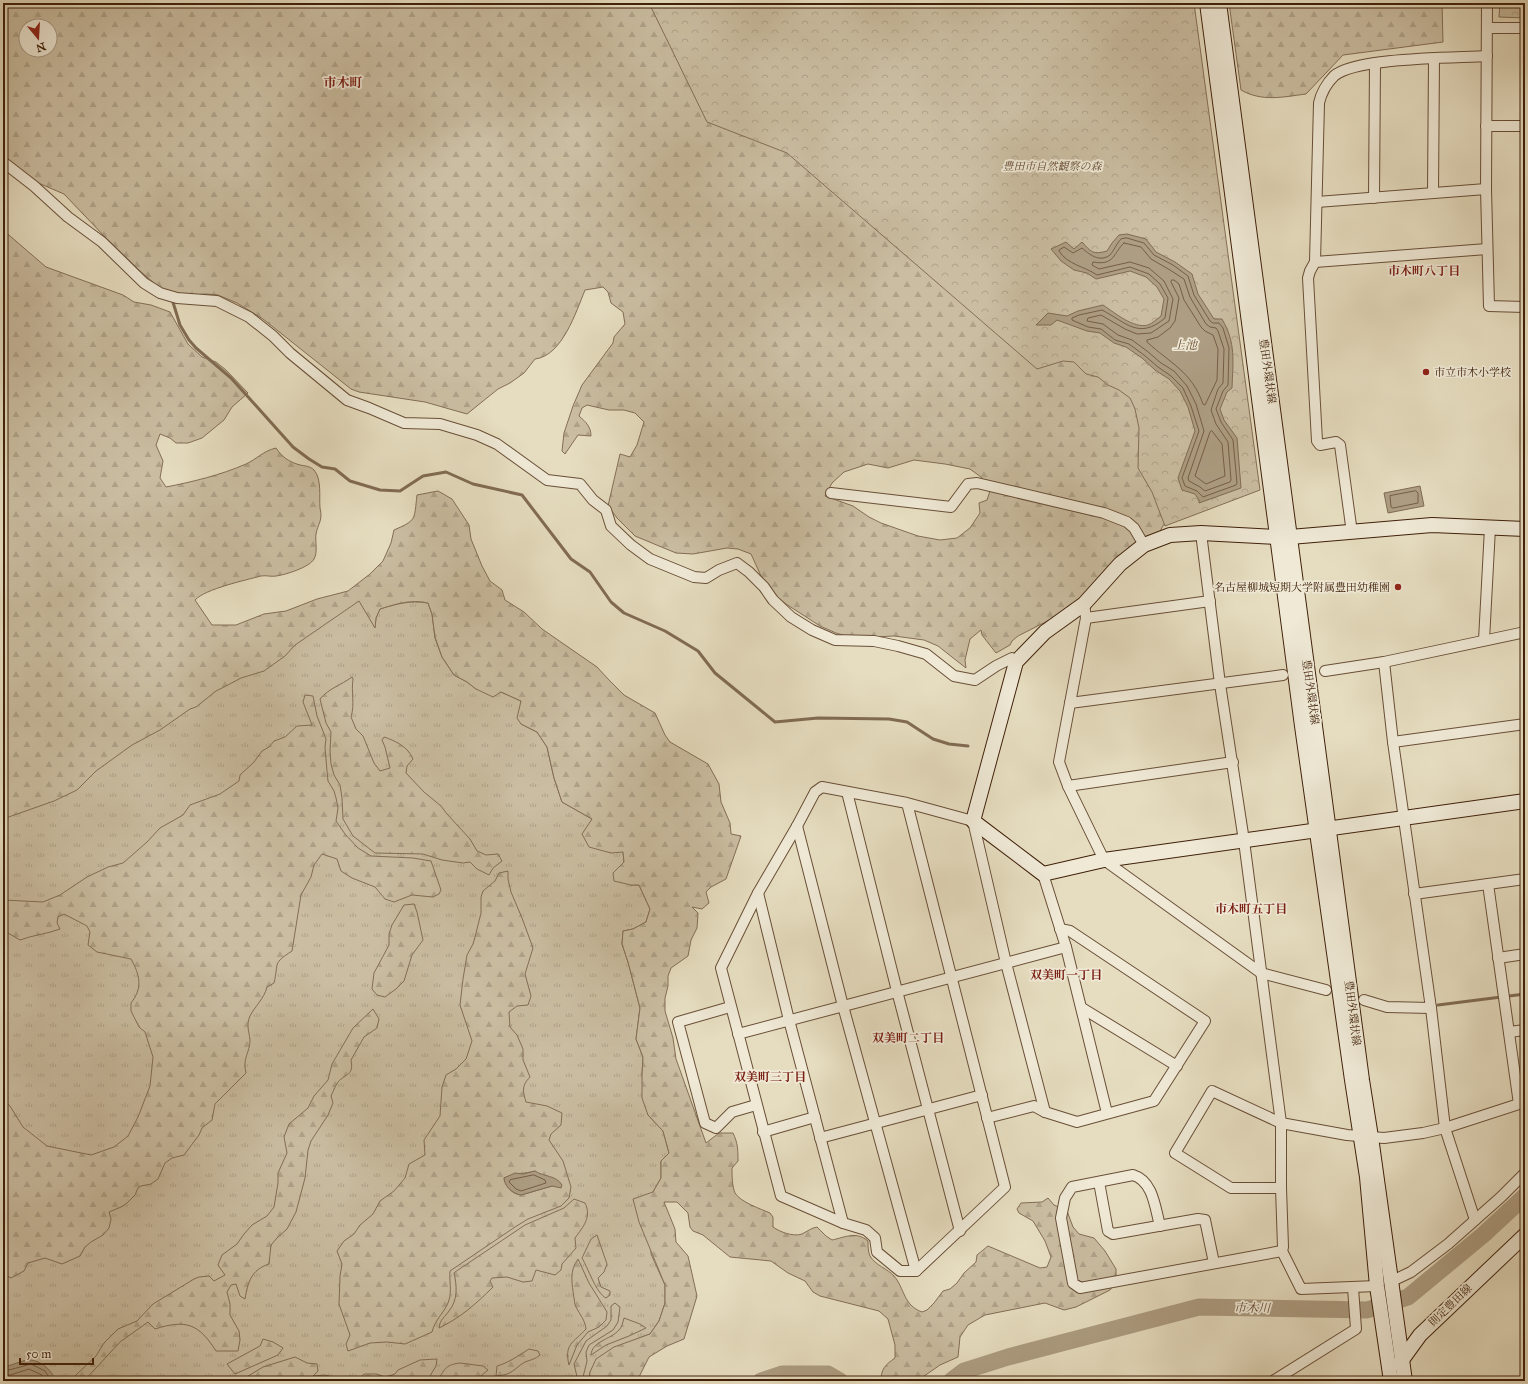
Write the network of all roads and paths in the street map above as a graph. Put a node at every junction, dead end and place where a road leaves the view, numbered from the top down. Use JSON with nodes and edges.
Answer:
{"nodes":[{"id":1,"x":1207,"y":3,"type":"edge"},
{"id":2,"x":1219,"y":3,"type":"edge"},
{"id":3,"x":1487,"y":3,"type":"edge"},
{"id":4,"x":1487,"y":28,"type":"junction"},
{"id":5,"x":1525,"y":28,"type":"edge"},
{"id":6,"x":1487,"y":56,"type":"junction"},
{"id":7,"x":1434,"y":59,"type":"junction"},
{"id":8,"x":1375,"y":63,"type":"junction"},
{"id":9,"x":1486,"y":126,"type":"junction"},
{"id":10,"x":1525,"y":126,"type":"edge"},
{"id":11,"x":3,"y":162,"type":"edge"},
{"id":12,"x":1486,"y":190,"type":"junction"},
{"id":13,"x":1434,"y":193,"type":"junction"},
{"id":14,"x":1374,"y":198,"type":"junction"},
{"id":15,"x":1317,"y":202,"type":"junction"},
{"id":16,"x":1486,"y":249,"type":"junction"},
{"id":17,"x":1315,"y":262,"type":"junction"},
{"id":18,"x":1525,"y":307,"type":"edge"},
{"id":19,"x":831,"y":493,"type":"dead end"},
{"id":20,"x":1490,"y":528,"type":"junction"},
{"id":21,"x":1525,"y":529,"type":"edge"},
{"id":22,"x":1201,"y":533,"type":"junction"},
{"id":23,"x":1352,"y":533,"type":"junction"},
{"id":24,"x":1284,"y":537,"type":"junction"},
{"id":25,"x":1144,"y":546,"type":"junction"},
{"id":26,"x":1210,"y":601,"type":"junction"},
{"id":27,"x":1085,"y":611,"type":"junction"},
{"id":28,"x":1525,"y":632,"type":"edge"},
{"id":29,"x":1484,"y":640,"type":"junction"},
{"id":30,"x":1016,"y":662,"type":"junction"},
{"id":31,"x":1384,"y":662,"type":"junction"},
{"id":32,"x":1325,"y":671,"type":"dead end"},
{"id":33,"x":1283,"y":675,"type":"dead end"},
{"id":34,"x":1220,"y":684,"type":"junction"},
{"id":35,"x":1070,"y":703,"type":"junction"},
{"id":36,"x":1525,"y":724,"type":"edge"},
{"id":37,"x":1393,"y":742,"type":"junction"},
{"id":38,"x":1233,"y":762,"type":"junction"},
{"id":39,"x":1068,"y":786,"type":"junction"},
{"id":40,"x":848,"y":792,"type":"junction"},
{"id":41,"x":1525,"y":801,"type":"edge"},
{"id":42,"x":907,"y":803,"type":"junction"},
{"id":43,"x":1404,"y":819,"type":"junction"},
{"id":44,"x":973,"y":821,"type":"junction"},
{"id":45,"x":797,"y":826,"type":"junction"},
{"id":46,"x":1323,"y":830,"type":"junction"},
{"id":47,"x":1244,"y":841,"type":"junction"},
{"id":48,"x":1104,"y":860,"type":"junction"},
{"id":49,"x":1043,"y":874,"type":"junction"},
{"id":50,"x":1525,"y":879,"type":"edge"},
{"id":51,"x":1488,"y":884,"type":"junction"},
{"id":52,"x":758,"y":893,"type":"junction"},
{"id":53,"x":1414,"y":894,"type":"junction"},
{"id":54,"x":1060,"y":929,"type":"junction"},
{"id":55,"x":1066,"y":948,"type":"junction"},
{"id":56,"x":1525,"y":954,"type":"edge"},
{"id":57,"x":1498,"y":958,"type":"junction"},
{"id":58,"x":1006,"y":963,"type":"junction"},
{"id":59,"x":1261,"y":973,"type":"junction"},
{"id":60,"x":951,"y":977,"type":"junction"},
{"id":61,"x":1326,"y":990,"type":"dead end"},
{"id":62,"x":897,"y":991,"type":"junction"},
{"id":63,"x":1364,"y":1000,"type":"dead end"},
{"id":64,"x":843,"y":1006,"type":"junction"},
{"id":65,"x":730,"y":1007,"type":"junction"},
{"id":66,"x":1082,"y":1008,"type":"junction"},
{"id":67,"x":1431,"y":1008,"type":"junction"},
{"id":68,"x":789,"y":1020,"type":"junction"},
{"id":69,"x":1525,"y":1030,"type":"edge"},
{"id":70,"x":1509,"y":1032,"type":"junction"},
{"id":71,"x":738,"y":1034,"type":"junction"},
{"id":72,"x":1177,"y":1066,"type":"junction"},
{"id":73,"x":982,"y":1095,"type":"junction"},
{"id":74,"x":1522,"y":1103,"type":"edge"},
{"id":75,"x":756,"y":1105,"type":"junction"},
{"id":76,"x":928,"y":1110,"type":"junction"},
{"id":77,"x":1045,"y":1112,"type":"junction"},
{"id":78,"x":1107,"y":1113,"type":"junction"},
{"id":79,"x":815,"y":1117,"type":"junction"},
{"id":80,"x":987,"y":1118,"type":"junction"},
{"id":81,"x":1281,"y":1123,"type":"junction"},
{"id":82,"x":875,"y":1124,"type":"junction"},
{"id":83,"x":1445,"y":1128,"type":"junction"},
{"id":84,"x":763,"y":1132,"type":"junction"},
{"id":85,"x":1366,"y":1137,"type":"junction"},
{"id":86,"x":820,"y":1138,"type":"junction"},
{"id":87,"x":1525,"y":1173,"type":"edge"},
{"id":88,"x":1099,"y":1182,"type":"junction"},
{"id":89,"x":1281,"y":1188,"type":"junction"},
{"id":90,"x":1475,"y":1220,"type":"junction"},
{"id":91,"x":843,"y":1223,"type":"junction"},
{"id":92,"x":1160,"y":1226,"type":"junction"},
{"id":93,"x":960,"y":1231,"type":"junction"},
{"id":94,"x":1525,"y":1235,"type":"edge"},
{"id":95,"x":1282,"y":1250,"type":"junction"},
{"id":96,"x":1214,"y":1263,"type":"junction"},
{"id":97,"x":916,"y":1271,"type":"junction"},
{"id":98,"x":1385,"y":1287,"type":"junction"},
{"id":99,"x":1353,"y":1293,"type":"junction"},
{"id":100,"x":1389,"y":1316,"type":"junction"},
{"id":101,"x":1402,"y":1360,"type":"junction"},
{"id":102,"x":1388,"y":1378,"type":"edge"},
{"id":103,"x":1273,"y":1381,"type":"edge"},
{"id":104,"x":1405,"y":1381,"type":"edge"}],
"edges":[{"from":1,"to":24,"type":"street","name":"豊田外環状線"},
{"from":2,"to":24,"type":"street","name":"豊田外環状線"},
{"from":3,"to":4,"type":"street"},
{"from":4,"to":5,"type":"street"},
{"from":4,"to":6,"type":"street"},
{"from":6,"to":7,"type":"street"},
{"from":6,"to":9,"type":"street"},
{"from":7,"to":8,"type":"street"},
{"from":7,"to":13,"type":"street"},
{"from":8,"to":14,"type":"street"},
{"from":8,"to":15,"type":"street"},
{"from":9,"to":10,"type":"street"},
{"from":9,"to":12,"type":"street"},
{"from":11,"to":30,"type":"street"},
{"from":12,"to":13,"type":"street"},
{"from":12,"to":16,"type":"street"},
{"from":13,"to":14,"type":"street"},
{"from":14,"to":15,"type":"street"},
{"from":15,"to":17,"type":"street"},
{"from":16,"to":17,"type":"street"},
{"from":16,"to":18,"type":"street"},
{"from":17,"to":23,"type":"street"},
{"from":19,"to":25,"type":"street"},
{"from":20,"to":21,"type":"street"},
{"from":20,"to":23,"type":"street"},
{"from":20,"to":29,"type":"street"},
{"from":22,"to":24,"type":"street"},
{"from":22,"to":25,"type":"street"},
{"from":22,"to":26,"type":"street"},
{"from":23,"to":24,"type":"street"},
{"from":24,"to":46,"type":"street","name":"豊田外環状線"},
{"from":25,"to":27,"type":"street"},
{"from":26,"to":27,"type":"street"},
{"from":26,"to":34,"type":"street"},
{"from":27,"to":30,"type":"street"},
{"from":27,"to":35,"type":"street"},
{"from":28,"to":29,"type":"street"},
{"from":29,"to":31,"type":"street"},
{"from":30,"to":44,"type":"street"},
{"from":31,"to":32,"type":"street"},
{"from":31,"to":37,"type":"street"},
{"from":33,"to":34,"type":"street"},
{"from":34,"to":35,"type":"street"},
{"from":34,"to":38,"type":"street"},
{"from":35,"to":39,"type":"street"},
{"from":36,"to":37,"type":"street"},
{"from":37,"to":43,"type":"street"},
{"from":38,"to":39,"type":"street"},
{"from":38,"to":47,"type":"street"},
{"from":39,"to":48,"type":"street"},
{"from":40,"to":42,"type":"street"},
{"from":40,"to":45,"type":"street"},
{"from":40,"to":62,"type":"street"},
{"from":41,"to":43,"type":"street"},
{"from":42,"to":44,"type":"street"},
{"from":42,"to":60,"type":"street"},
{"from":43,"to":46,"type":"street"},
{"from":43,"to":53,"type":"street"},
{"from":44,"to":49,"type":"street"},
{"from":44,"to":58,"type":"street"},
{"from":45,"to":52,"type":"street"},
{"from":45,"to":64,"type":"street"},
{"from":46,"to":47,"type":"street"},
{"from":46,"to":85,"type":"street","name":"豊田外環状線"},
{"from":47,"to":48,"type":"street"},
{"from":47,"to":59,"type":"street"},
{"from":48,"to":49,"type":"street"},
{"from":48,"to":59,"type":"street"},
{"from":49,"to":54,"type":"street"},
{"from":50,"to":51,"type":"street"},
{"from":51,"to":53,"type":"street"},
{"from":51,"to":57,"type":"street"},
{"from":52,"to":65,"type":"street"},
{"from":52,"to":68,"type":"street"},
{"from":53,"to":67,"type":"street"},
{"from":54,"to":55,"type":"street"},
{"from":54,"to":72,"type":"street"},
{"from":55,"to":58,"type":"street"},
{"from":55,"to":66,"type":"street"},
{"from":56,"to":57,"type":"street"},
{"from":57,"to":70,"type":"street"},
{"from":58,"to":60,"type":"street"},
{"from":58,"to":77,"type":"street"},
{"from":59,"to":61,"type":"street"},
{"from":59,"to":81,"type":"street"},
{"from":60,"to":62,"type":"street"},
{"from":60,"to":73,"type":"street"},
{"from":62,"to":64,"type":"street"},
{"from":62,"to":76,"type":"street"},
{"from":63,"to":67,"type":"street"},
{"from":64,"to":68,"type":"street"},
{"from":64,"to":82,"type":"street"},
{"from":65,"to":71,"type":"street"},
{"from":65,"to":75,"type":"street"},
{"from":66,"to":72,"type":"street"},
{"from":66,"to":78,"type":"street"},
{"from":67,"to":83,"type":"street"},
{"from":68,"to":71,"type":"street"},
{"from":68,"to":79,"type":"street"},
{"from":69,"to":70,"type":"street"},
{"from":70,"to":74,"type":"street"},
{"from":71,"to":75,"type":"street"},
{"from":72,"to":78,"type":"street"},
{"from":73,"to":76,"type":"street"},
{"from":73,"to":80,"type":"street"},
{"from":74,"to":83,"type":"street"},
{"from":75,"to":84,"type":"street"},
{"from":76,"to":82,"type":"street"},
{"from":76,"to":93,"type":"street"},
{"from":77,"to":78,"type":"street"},
{"from":77,"to":80,"type":"street"},
{"from":79,"to":84,"type":"street"},
{"from":79,"to":86,"type":"street"},
{"from":80,"to":93,"type":"street"},
{"from":81,"to":85,"type":"street"},
{"from":81,"to":89,"type":"street"},
{"from":81,"to":89,"type":"street"},
{"from":82,"to":86,"type":"street"},
{"from":82,"to":97,"type":"street"},
{"from":83,"to":85,"type":"street"},
{"from":83,"to":90,"type":"street"},
{"from":84,"to":91,"type":"street"},
{"from":85,"to":98,"type":"street","name":"豊田外環状線"},
{"from":86,"to":91,"type":"street"},
{"from":87,"to":90,"type":"street"},
{"from":88,"to":92,"type":"street"},
{"from":88,"to":92,"type":"street"},
{"from":88,"to":96,"type":"street"},
{"from":89,"to":95,"type":"street"},
{"from":90,"to":98,"type":"street"},
{"from":91,"to":97,"type":"street"},
{"from":92,"to":96,"type":"street"},
{"from":93,"to":97,"type":"street"},
{"from":94,"to":101,"type":"street","name":"則定豊田線"},
{"from":95,"to":96,"type":"street"},
{"from":95,"to":99,"type":"street"},
{"from":98,"to":99,"type":"street"},
{"from":98,"to":100,"type":"street","name":"豊田外環状線"},
{"from":99,"to":103,"type":"street"},
{"from":100,"to":101,"type":"street","name":"豊田外環状線"},
{"from":100,"to":102,"type":"street","name":"豊田外環状線"},
{"from":101,"to":102,"type":"street","name":"則定豊田線"},
{"from":101,"to":104,"type":"street","name":"豊田外環状線"}]}
